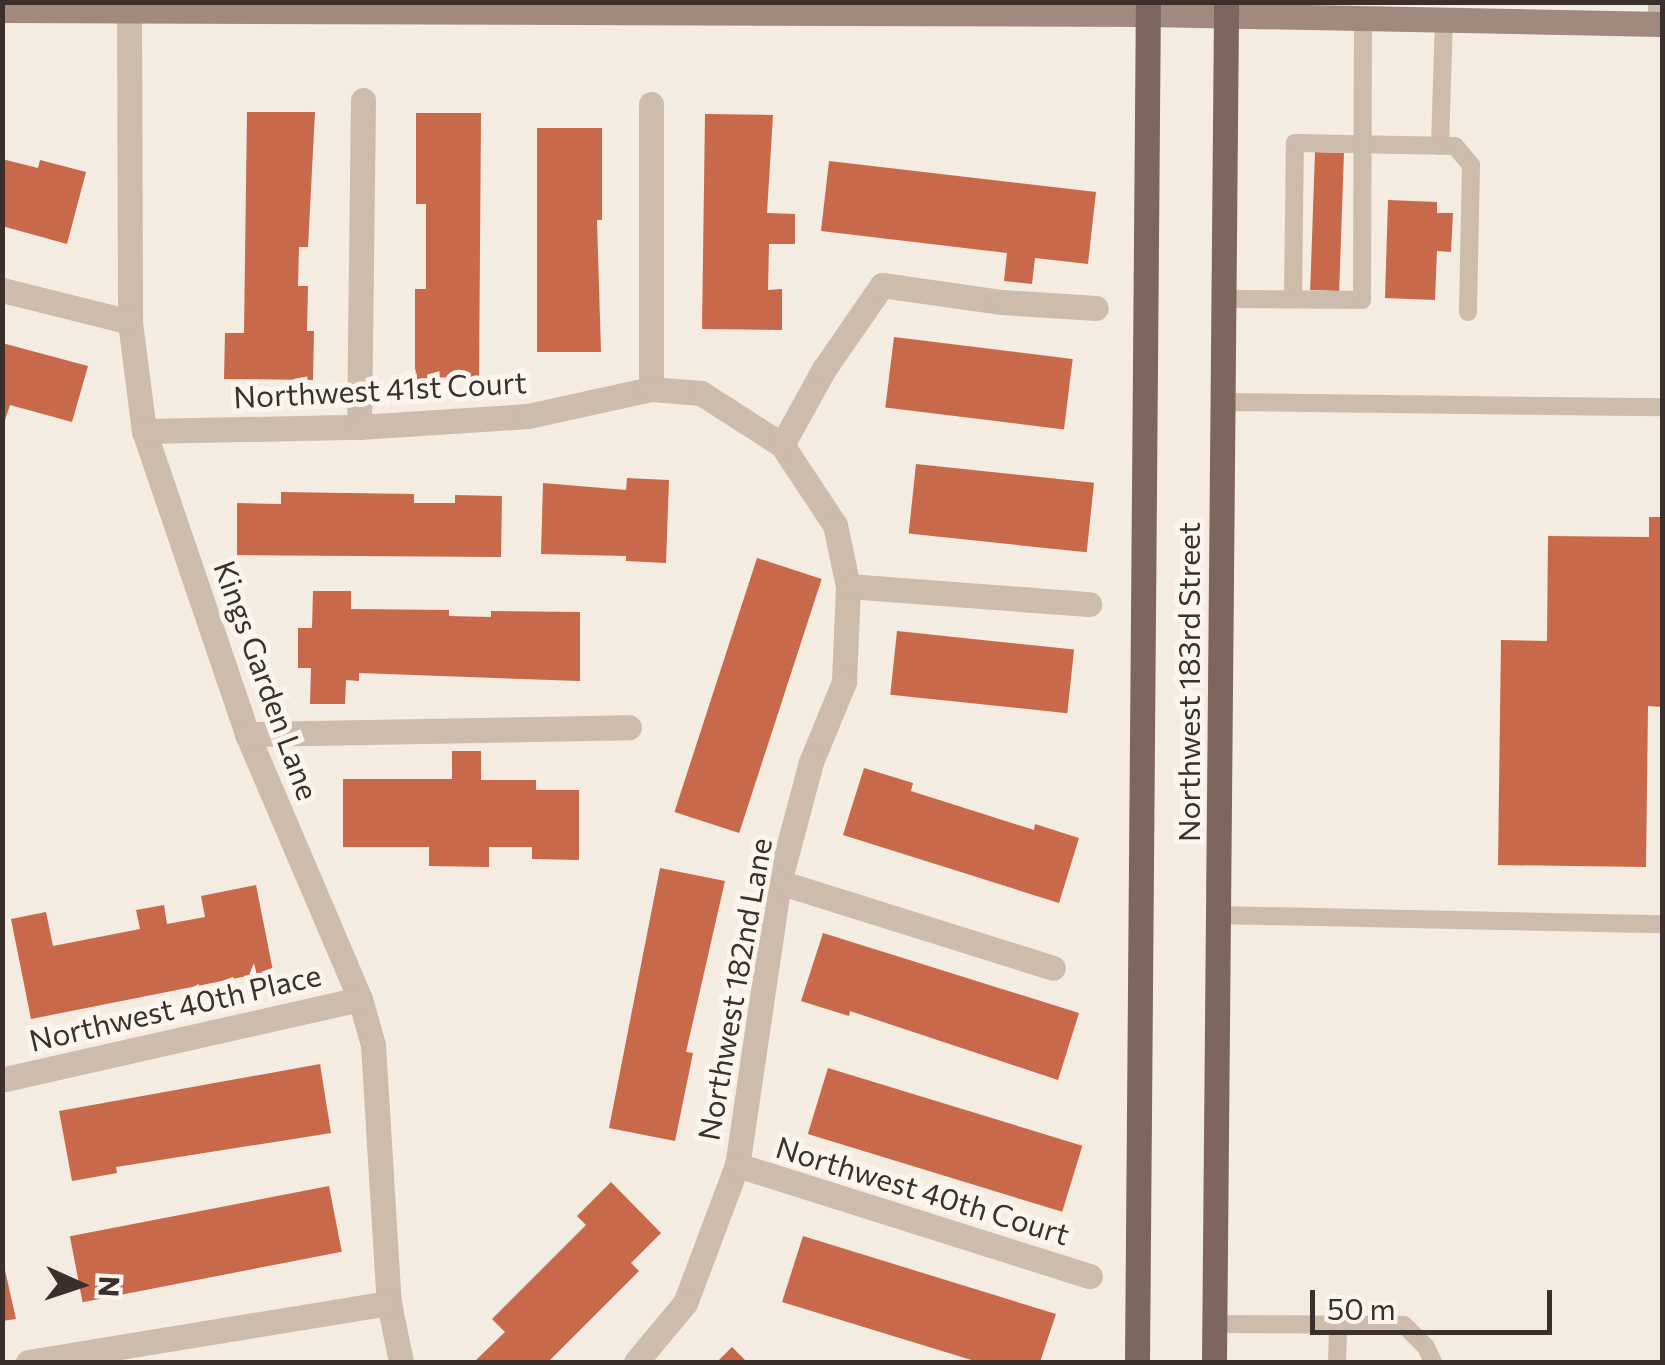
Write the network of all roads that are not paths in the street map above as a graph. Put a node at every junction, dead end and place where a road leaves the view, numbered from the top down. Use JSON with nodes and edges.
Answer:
{"nodes":[{"id":1,"x":1029,"y":2,"type":"edge"},
{"id":2,"x":1229,"y":7,"type":"edge"},
{"id":3,"x":698,"y":8,"type":"edge"},
{"id":4,"x":1148,"y":8,"type":"edge"},
{"id":5,"x":2,"y":10,"type":"edge"},
{"id":6,"x":129,"y":10,"type":"junction"},
{"id":7,"x":1006,"y":14,"type":"junction"},
{"id":8,"x":1661,"y":17,"type":"edge"},
{"id":9,"x":1363,"y":18,"type":"junction"},
{"id":10,"x":1444,"y":20,"type":"junction"},
{"id":11,"x":362,"y":100,"type":"dead end"},
{"id":12,"x":651,"y":104,"type":"dead end"},
{"id":13,"x":1364,"y":144,"type":"junction"},
{"id":14,"x":1440,"y":146,"type":"junction"},
{"id":15,"x":2,"y":290,"type":"edge"},
{"id":16,"x":1293,"y":298,"type":"junction"},
{"id":17,"x":1224,"y":299,"type":"junction"},
{"id":18,"x":1096,"y":308,"type":"dead end"},
{"id":19,"x":1468,"y":312,"type":"dead end"},
{"id":20,"x":130,"y":322,"type":"junction"},
{"id":21,"x":651,"y":390,"type":"junction"},
{"id":22,"x":1223,"y":402,"type":"junction"},
{"id":23,"x":1662,"y":406,"type":"edge"},
{"id":24,"x":359,"y":426,"type":"junction"},
{"id":25,"x":144,"y":431,"type":"junction"},
{"id":26,"x":782,"y":445,"type":"junction"},
{"id":27,"x":848,"y":586,"type":"junction"},
{"id":28,"x":1089,"y":604,"type":"dead end"},
{"id":29,"x":629,"y":727,"type":"dead end"},
{"id":30,"x":246,"y":734,"type":"junction"},
{"id":31,"x":779,"y":882,"type":"junction"},
{"id":32,"x":1218,"y":916,"type":"junction"},
{"id":33,"x":1662,"y":924,"type":"edge"},
{"id":34,"x":1053,"y":968,"type":"dead end"},
{"id":35,"x":360,"y":999,"type":"junction"},
{"id":36,"x":5,"y":1078,"type":"dead end"},
{"id":37,"x":737,"y":1165,"type":"junction"},
{"id":38,"x":1090,"y":1276,"type":"dead end"},
{"id":39,"x":389,"y":1303,"type":"junction"},
{"id":40,"x":1214,"y":1324,"type":"junction"},
{"id":41,"x":1338,"y":1325,"type":"junction"},
{"id":42,"x":28,"y":1362,"type":"edge"},
{"id":43,"x":400,"y":1362,"type":"edge"},
{"id":44,"x":636,"y":1362,"type":"edge"},
{"id":45,"x":1137,"y":1362,"type":"edge"},
{"id":46,"x":1214,"y":1362,"type":"edge"},
{"id":47,"x":1336,"y":1362,"type":"edge"},
{"id":48,"x":1433,"y":1362,"type":"edge"}],
"edges":[{"from":1,"to":7,"type":"street"},
{"from":2,"to":4,"type":"street"},
{"from":2,"to":9,"type":"street"},
{"from":2,"to":17,"type":"main road","name":"Northwest 183rd Street"},
{"from":3,"to":6,"type":"street"},
{"from":3,"to":7,"type":"street"},
{"from":4,"to":7,"type":"street"},
{"from":4,"to":45,"type":"main road","name":"Northwest 183rd Street"},
{"from":5,"to":6,"type":"street"},
{"from":6,"to":20,"type":"street","name":"Kings Garden Lane"},
{"from":8,"to":10,"type":"street"},
{"from":9,"to":10,"type":"street"},
{"from":9,"to":13,"type":"lane"},
{"from":10,"to":14,"type":"lane"},
{"from":11,"to":24,"type":"street"},
{"from":12,"to":21,"type":"street"},
{"from":13,"to":14,"type":"lane"},
{"from":13,"to":16,"type":"lane"},
{"from":13,"to":16,"type":"lane"},
{"from":14,"to":19,"type":"lane"},
{"from":15,"to":20,"type":"street"},
{"from":16,"to":17,"type":"lane"},
{"from":17,"to":22,"type":"main road","name":"Northwest 183rd Street"},
{"from":18,"to":26,"type":"street"},
{"from":20,"to":25,"type":"street","name":"Kings Garden Lane"},
{"from":21,"to":24,"type":"street","name":"Northwest 41st Court"},
{"from":21,"to":26,"type":"street","name":"Northwest 41st Court"},
{"from":22,"to":23,"type":"lane"},
{"from":22,"to":32,"type":"main road","name":"Northwest 183rd Street"},
{"from":24,"to":25,"type":"street","name":"Northwest 41st Court"},
{"from":25,"to":30,"type":"street","name":"Kings Garden Lane"},
{"from":26,"to":27,"type":"street","name":"Northwest 182nd Lane"},
{"from":27,"to":28,"type":"street"},
{"from":27,"to":31,"type":"street","name":"Northwest 182nd Lane"},
{"from":29,"to":30,"type":"street"},
{"from":30,"to":35,"type":"street","name":"Kings Garden Lane"},
{"from":31,"to":34,"type":"street"},
{"from":31,"to":37,"type":"street","name":"Northwest 182nd Lane"},
{"from":32,"to":33,"type":"lane"},
{"from":32,"to":40,"type":"main road","name":"Northwest 183rd Street"},
{"from":35,"to":36,"type":"street","name":"Northwest 40th Place"},
{"from":35,"to":39,"type":"street","name":"Kings Garden Lane"},
{"from":37,"to":38,"type":"street","name":"Northwest 40th Court"},
{"from":37,"to":44,"type":"street","name":"Northwest 182nd Lane"},
{"from":39,"to":42,"type":"street"},
{"from":39,"to":43,"type":"street","name":"Kings Garden Lane"},
{"from":40,"to":41,"type":"lane"},
{"from":40,"to":46,"type":"main road","name":"Northwest 183rd Street"},
{"from":41,"to":47,"type":"lane"},
{"from":41,"to":48,"type":"lane"}]}
